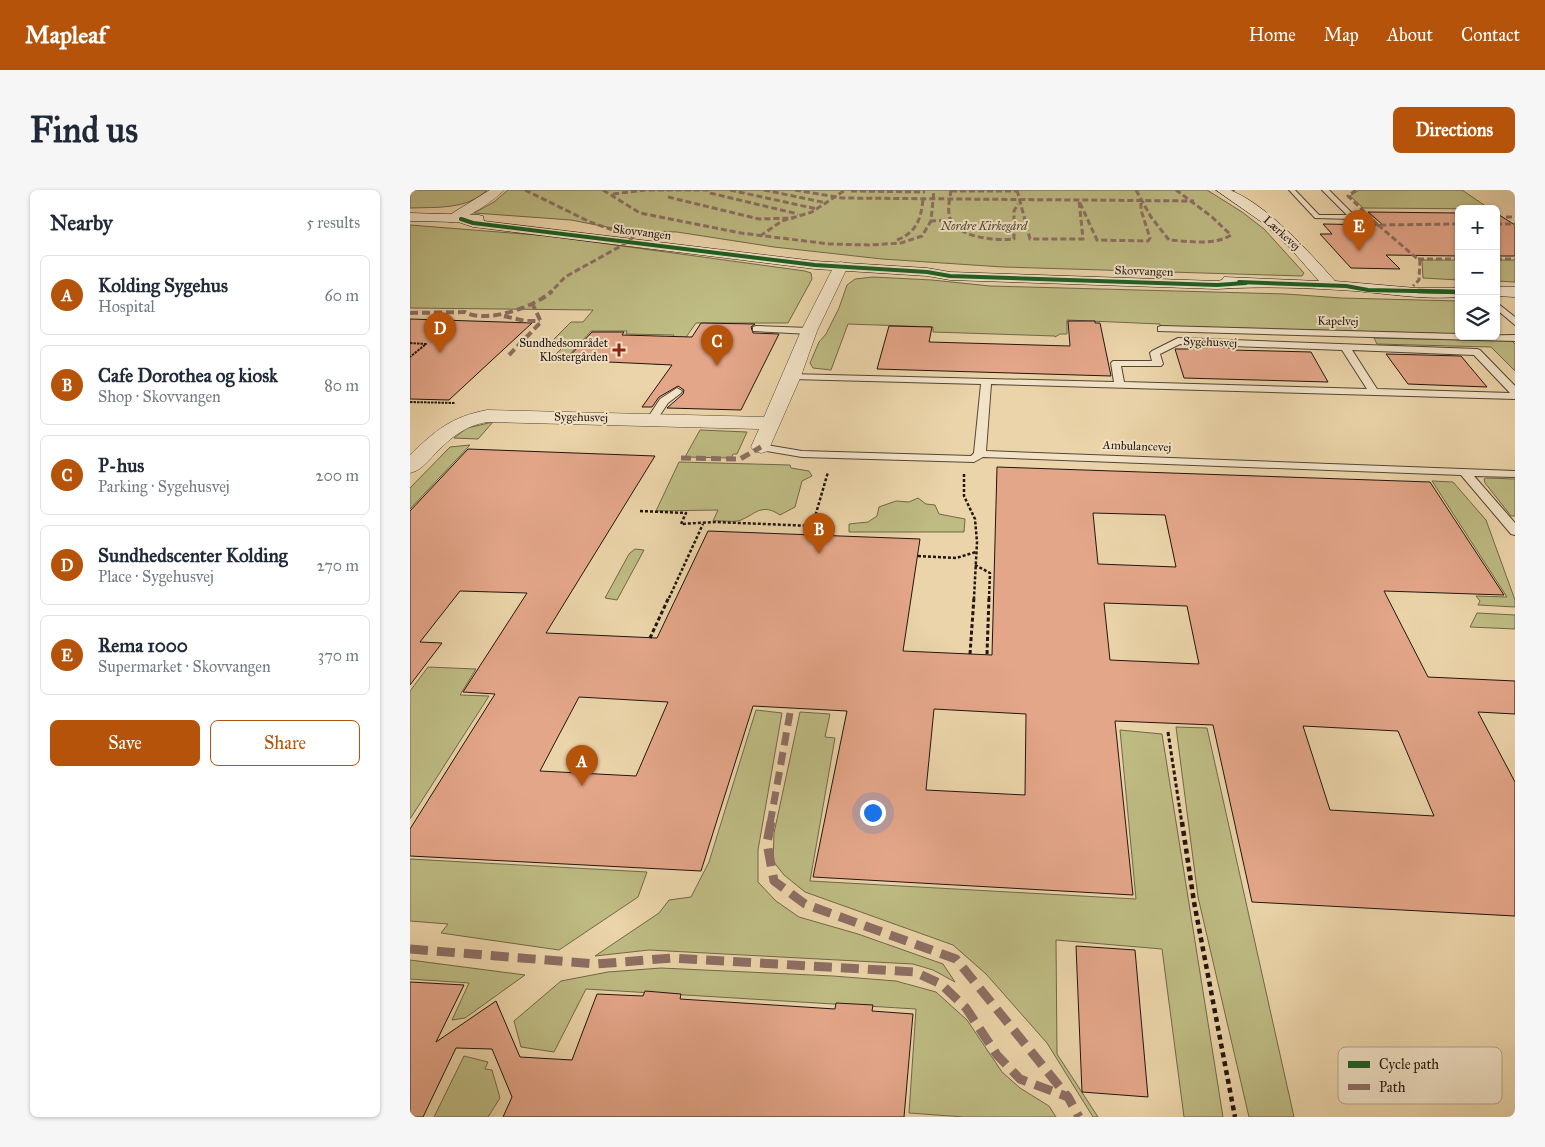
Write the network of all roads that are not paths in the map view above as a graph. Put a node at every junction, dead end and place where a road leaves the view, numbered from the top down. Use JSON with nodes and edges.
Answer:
{"nodes":[{"id":1,"x":498,"y":190,"type":"edge"},
{"id":2,"x":1225,"y":190,"type":"edge"},
{"id":3,"x":1292,"y":190,"type":"edge"},
{"id":4,"x":1325,"y":190,"type":"edge"},
{"id":5,"x":410,"y":217,"type":"edge"},
{"id":6,"x":456,"y":219,"type":"junction"},
{"id":7,"x":835,"y":265,"type":"junction"},
{"id":8,"x":1339,"y":286,"type":"junction"},
{"id":9,"x":1455,"y":290,"type":"edge"},
{"id":10,"x":1500,"y":291,"type":"edge"},
{"id":11,"x":1515,"y":292,"type":"edge"},
{"id":12,"x":1500,"y":308,"type":"edge"},
{"id":13,"x":1515,"y":322,"type":"edge"},
{"id":14,"x":756,"y":329,"type":"dead end"},
{"id":15,"x":1161,"y":329,"type":"dead end"},
{"id":16,"x":809,"y":331,"type":"junction"},
{"id":17,"x":1515,"y":338,"type":"edge"},
{"id":18,"x":1345,"y":347,"type":"junction"},
{"id":19,"x":792,"y":376,"type":"junction"},
{"id":20,"x":986,"y":382,"type":"junction"},
{"id":21,"x":1120,"y":386,"type":"junction"},
{"id":22,"x":677,"y":391,"type":"dead end"},
{"id":23,"x":1374,"y":392,"type":"junction"},
{"id":24,"x":1515,"y":392,"type":"edge"},
{"id":25,"x":1515,"y":396,"type":"edge"},
{"id":26,"x":652,"y":420,"type":"junction"},
{"id":27,"x":771,"y":423,"type":"junction"},
{"id":28,"x":761,"y":447,"type":"joint"},
{"id":29,"x":980,"y":454,"type":"junction"},
{"id":30,"x":410,"y":467,"type":"edge"},
{"id":31,"x":1463,"y":472,"type":"junction"},
{"id":32,"x":1515,"y":474,"type":"edge"},
{"id":33,"x":1515,"y":531,"type":"edge"}],
"edges":[{"from":1,"to":6,"type":"street"},
{"from":2,"to":8,"type":"street","name":"Lærkevej"},
{"from":3,"to":4,"type":"lane"},
{"from":5,"to":6,"type":"street","name":"Skovvangen"},
{"from":6,"to":7,"type":"street","name":"Skovvangen"},
{"from":7,"to":8,"type":"street","name":"Skovvangen"},
{"from":7,"to":16,"type":"street"},
{"from":8,"to":9,"type":"street","name":"Skovvangen"},
{"from":10,"to":11,"type":"street"},
{"from":12,"to":13,"type":"lane"},
{"from":14,"to":16,"type":"lane"},
{"from":15,"to":17,"type":"lane","name":"Kapelvej"},
{"from":16,"to":19,"type":"street"},
{"from":18,"to":21,"type":"lane","name":"Sygehusvej"},
{"from":18,"to":23,"type":"lane"},
{"from":18,"to":24,"type":"lane","name":"Sygehusvej"},
{"from":19,"to":20,"type":"lane"},
{"from":19,"to":27,"type":"street"},
{"from":20,"to":21,"type":"lane"},
{"from":20,"to":29,"type":"lane"},
{"from":21,"to":23,"type":"lane"},
{"from":22,"to":26,"type":"lane"},
{"from":23,"to":25,"type":"lane"},
{"from":26,"to":27,"type":"street","name":"Sygehusvej"},
{"from":26,"to":30,"type":"street","name":"Sygehusvej"},
{"from":27,"to":28,"type":"street"},
{"from":28,"to":29,"type":"lane","name":"Ambulancevej"},
{"from":29,"to":31,"type":"lane","name":"Ambulancevej"},
{"from":31,"to":32,"type":"lane","name":"Ambulancevej"},
{"from":31,"to":33,"type":"lane"}]}
